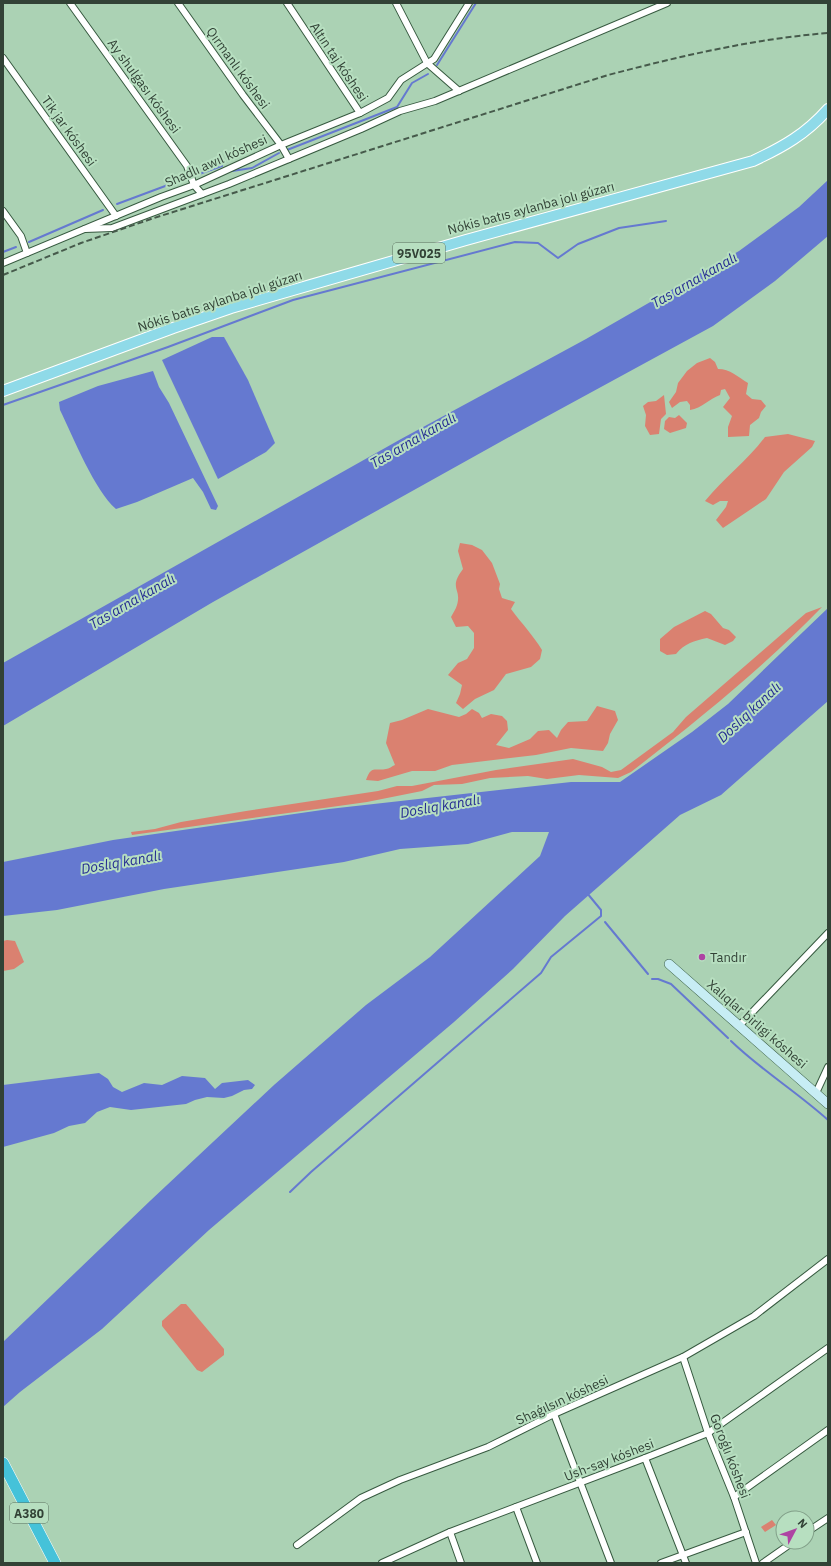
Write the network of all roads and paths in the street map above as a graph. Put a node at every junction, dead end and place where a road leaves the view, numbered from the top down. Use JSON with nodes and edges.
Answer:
{"nodes":[{"id":1,"x":70,"y":3,"type":"edge"},
{"id":2,"x":178,"y":3,"type":"edge"},
{"id":3,"x":287,"y":3,"type":"edge"},
{"id":4,"x":396,"y":3,"type":"edge"},
{"id":5,"x":469,"y":3,"type":"edge"},
{"id":6,"x":667,"y":3,"type":"edge"},
{"id":7,"x":3,"y":58,"type":"edge"},
{"id":8,"x":427,"y":63,"type":"junction"},
{"id":9,"x":459,"y":91,"type":"junction"},
{"id":10,"x":828,"y":109,"type":"edge"},
{"id":11,"x":360,"y":113,"type":"junction"},
{"id":12,"x":281,"y":145,"type":"junction"},
{"id":13,"x":288,"y":159,"type":"junction"},
{"id":14,"x":194,"y":185,"type":"junction"},
{"id":15,"x":202,"y":194,"type":"junction"},
{"id":16,"x":3,"y":210,"type":"edge"},
{"id":17,"x":116,"y":216,"type":"junction"},
{"id":18,"x":85,"y":229,"type":"junction"},
{"id":19,"x":27,"y":253,"type":"junction"},
{"id":20,"x":3,"y":263,"type":"edge"},
{"id":21,"x":3,"y":391,"type":"edge"},
{"id":22,"x":828,"y":933,"type":"edge"},
{"id":23,"x":669,"y":964,"type":"dead end"},
{"id":24,"x":739,"y":1026,"type":"junction"},
{"id":25,"x":828,"y":1067,"type":"edge"},
{"id":26,"x":816,"y":1093,"type":"junction"},
{"id":27,"x":828,"y":1104,"type":"edge"},
{"id":28,"x":828,"y":1259,"type":"edge"},
{"id":29,"x":828,"y":1348,"type":"edge"},
{"id":30,"x":683,"y":1357,"type":"junction"},
{"id":31,"x":554,"y":1414,"type":"junction"},
{"id":32,"x":828,"y":1430,"type":"edge"},
{"id":33,"x":708,"y":1433,"type":"junction"},
{"id":34,"x":645,"y":1458,"type":"junction"},
{"id":35,"x":3,"y":1463,"type":"edge"},
{"id":36,"x":580,"y":1483,"type":"junction"},
{"id":37,"x":734,"y":1497,"type":"junction"},
{"id":38,"x":516,"y":1507,"type":"junction"},
{"id":39,"x":828,"y":1518,"type":"edge"},
{"id":40,"x":815,"y":1527,"type":"edge"},
{"id":41,"x":450,"y":1532,"type":"junction"},
{"id":42,"x":746,"y":1532,"type":"junction"},
{"id":43,"x":297,"y":1545,"type":"dead end"},
{"id":44,"x":781,"y":1550,"type":"edge"},
{"id":45,"x":683,"y":1555,"type":"junction"},
{"id":46,"x":55,"y":1563,"type":"edge"},
{"id":47,"x":382,"y":1563,"type":"edge"},
{"id":48,"x":461,"y":1563,"type":"edge"},
{"id":49,"x":537,"y":1563,"type":"edge"},
{"id":50,"x":611,"y":1563,"type":"edge"},
{"id":51,"x":661,"y":1563,"type":"edge"},
{"id":52,"x":686,"y":1563,"type":"edge"},
{"id":53,"x":756,"y":1563,"type":"edge"},
{"id":54,"x":762,"y":1563,"type":"edge"}],
"edges":[{"from":1,"to":14,"type":"street","name":"Ay shulǵası kóshesi"},
{"from":2,"to":12,"type":"street","name":"Qırmanlı kóshesi"},
{"from":3,"to":11,"type":"street","name":"Altın taj kóshesi"},
{"from":4,"to":8,"type":"street"},
{"from":5,"to":8,"type":"street","name":"Shadlı awıl kóshesi"},
{"from":6,"to":9,"type":"street"},
{"from":7,"to":17,"type":"street","name":"Tik jar kóshesi"},
{"from":8,"to":9,"type":"street"},
{"from":8,"to":11,"type":"street","name":"Shadlı awıl kóshesi"},
{"from":9,"to":13,"type":"street"},
{"from":10,"to":21,"type":"main road","name":"Nókis batıs aylanba jolı gúzarı","number":"95V025"},
{"from":11,"to":12,"type":"street","name":"Shadlı awıl kóshesi"},
{"from":12,"to":13,"type":"street","name":"Qırmanlı kóshesi"},
{"from":12,"to":14,"type":"street","name":"Shadlı awıl kóshesi"},
{"from":13,"to":15,"type":"street"},
{"from":14,"to":15,"type":"street"},
{"from":14,"to":17,"type":"street","name":"Shadlı awıl kóshesi"},
{"from":15,"to":18,"type":"street"},
{"from":16,"to":19,"type":"street"},
{"from":17,"to":18,"type":"street","name":"Shadlı awıl kóshesi"},
{"from":18,"to":19,"type":"street","name":"Shadlı awıl kóshesi"},
{"from":19,"to":20,"type":"street","name":"Shadlı awıl kóshesi"},
{"from":22,"to":24,"type":"street"},
{"from":23,"to":24,"type":"street","name":"Xalıqlar birligi kóshesi"},
{"from":24,"to":26,"type":"street","name":"Xalıqlar birligi kóshesi"},
{"from":25,"to":26,"type":"street"},
{"from":26,"to":27,"type":"street","name":"Xalıqlar birligi kóshesi"},
{"from":28,"to":30,"type":"street","name":"Shaǵılsın kóshesi"},
{"from":29,"to":33,"type":"street","name":"Ush-say kóshesi"},
{"from":30,"to":31,"type":"street","name":"Shaǵılsın kóshesi"},
{"from":30,"to":33,"type":"street","name":"Goroǵlı kóshesi"},
{"from":31,"to":36,"type":"street"},
{"from":31,"to":43,"type":"street","name":"Shaǵılsın kóshesi"},
{"from":32,"to":37,"type":"street"},
{"from":33,"to":34,"type":"street","name":"Ush-say kóshesi"},
{"from":33,"to":37,"type":"street","name":"Goroǵlı kóshesi"},
{"from":34,"to":36,"type":"street","name":"Ush-say kóshesi"},
{"from":34,"to":45,"type":"street"},
{"from":35,"to":46,"type":"highway","number":"A380"},
{"from":36,"to":38,"type":"street","name":"Ush-say kóshesi"},
{"from":36,"to":50,"type":"street"},
{"from":37,"to":42,"type":"street","name":"Goroǵlı kóshesi"},
{"from":38,"to":41,"type":"street","name":"Ush-say kóshesi"},
{"from":38,"to":49,"type":"street"},
{"from":39,"to":40,"type":"street"},
{"from":41,"to":47,"type":"street","name":"Ush-say kóshesi"},
{"from":41,"to":48,"type":"street"},
{"from":42,"to":45,"type":"street"},
{"from":42,"to":53,"type":"street","name":"Goroǵlı kóshesi"},
{"from":44,"to":54,"type":"street"},
{"from":45,"to":51,"type":"street"},
{"from":45,"to":52,"type":"street"}]}
